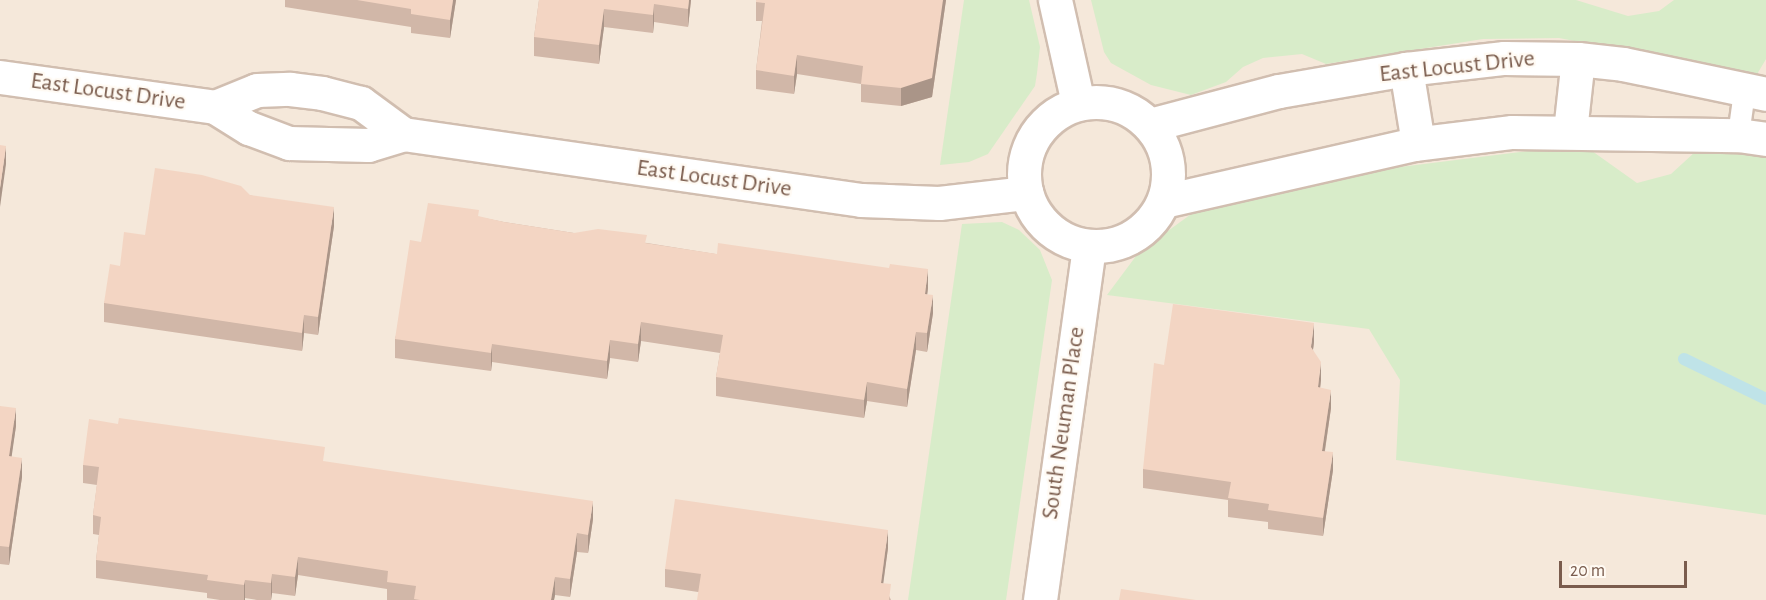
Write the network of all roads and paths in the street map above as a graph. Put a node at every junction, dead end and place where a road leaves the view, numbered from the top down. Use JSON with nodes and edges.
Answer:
{"nodes":[{"id":1,"x":1055,"y":0,"type":"edge"},
{"id":2,"x":1578,"y":59,"type":"junction"},
{"id":3,"x":1406,"y":69,"type":"junction"},
{"id":4,"x":0,"y":77,"type":"edge"},
{"id":5,"x":1755,"y":92,"type":"edge"},
{"id":6,"x":1078,"y":103,"type":"junction"},
{"id":7,"x":215,"y":107,"type":"junction"},
{"id":8,"x":1150,"y":125,"type":"junction"},
{"id":9,"x":1570,"y":131,"type":"junction"},
{"id":10,"x":404,"y":134,"type":"junction"},
{"id":11,"x":1752,"y":137,"type":"edge"},
{"id":12,"x":1418,"y":143,"type":"junction"},
{"id":13,"x":1026,"y":193,"type":"junction"},
{"id":14,"x":1164,"y":201,"type":"junction"},
{"id":15,"x":1089,"y":246,"type":"junction"},
{"id":16,"x":1040,"y":600,"type":"edge"}],
"edges":[{"from":1,"to":6,"type":"street"},
{"from":2,"to":3,"type":"street","name":"East Locust Drive"},
{"from":2,"to":5,"type":"street","name":"East Locust Drive"},
{"from":2,"to":9,"type":"street"},
{"from":3,"to":8,"type":"street","name":"East Locust Drive"},
{"from":3,"to":12,"type":"street"},
{"from":4,"to":7,"type":"street","name":"East Locust Drive"},
{"from":5,"to":11,"type":"lane"},
{"from":6,"to":8,"type":"street"},
{"from":6,"to":13,"type":"street"},
{"from":7,"to":10,"type":"street","name":"East Locust Drive"},
{"from":7,"to":10,"type":"street","name":"East Locust Drive"},
{"from":8,"to":14,"type":"street"},
{"from":9,"to":11,"type":"street"},
{"from":9,"to":12,"type":"street"},
{"from":10,"to":13,"type":"street","name":"East Locust Drive"},
{"from":12,"to":14,"type":"street"},
{"from":13,"to":15,"type":"street"},
{"from":14,"to":15,"type":"street"},
{"from":15,"to":16,"type":"street","name":"South Neuman Place"}]}
